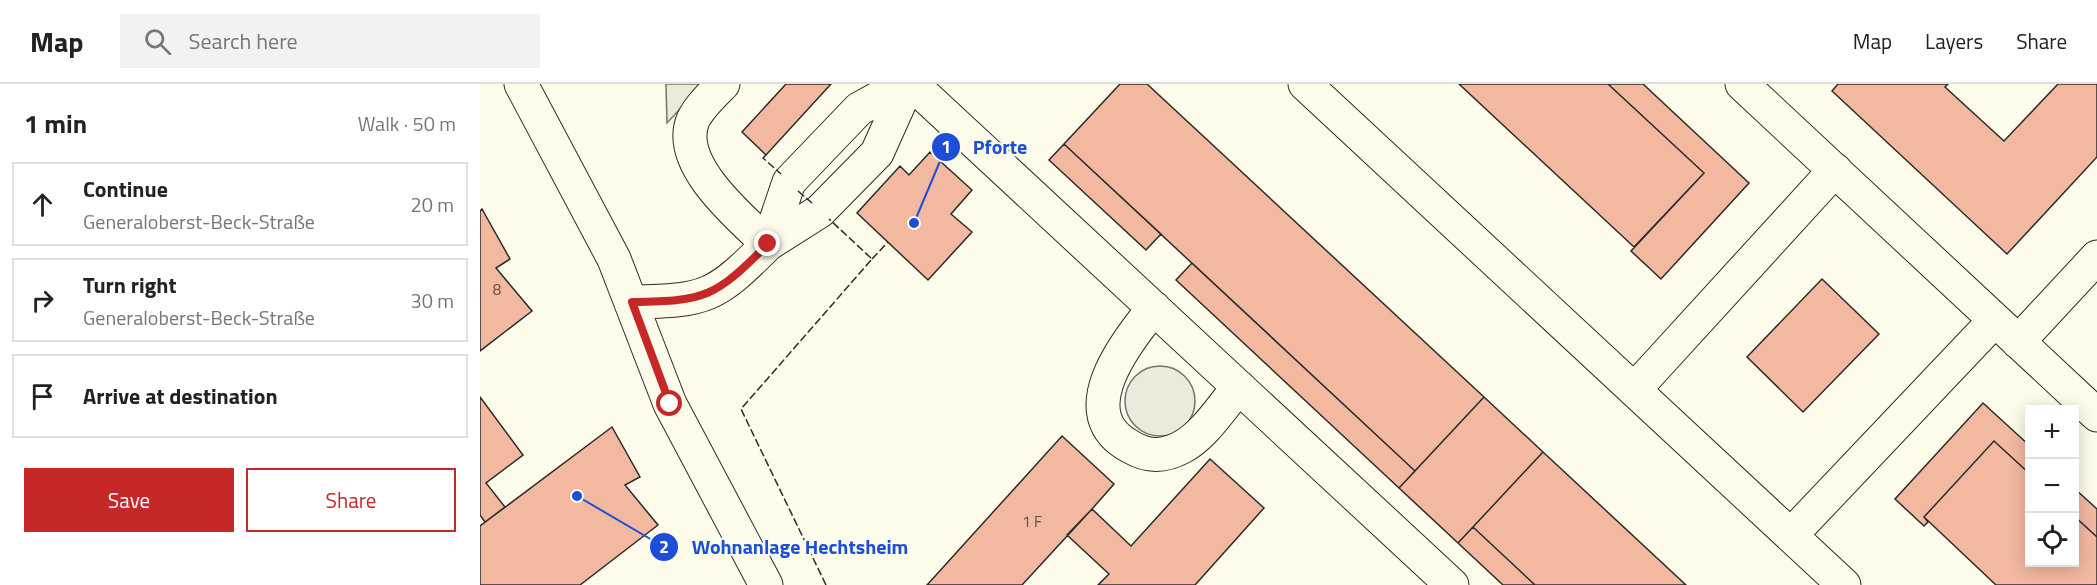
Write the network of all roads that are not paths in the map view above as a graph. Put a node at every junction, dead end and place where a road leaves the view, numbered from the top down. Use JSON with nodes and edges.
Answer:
{"nodes":[{"id":1,"x":521,"y":84,"type":"edge"},
{"id":2,"x":723,"y":84,"type":"edge"},
{"id":3,"x":908,"y":84,"type":"edge"},
{"id":4,"x":1305,"y":84,"type":"edge"},
{"id":5,"x":1742,"y":84,"type":"edge"},
{"id":6,"x":1835,"y":171,"type":"junction"},
{"id":7,"x":768,"y":244,"type":"junction"},
{"id":8,"x":2097,"y":257,"type":"edge"},
{"id":9,"x":632,"y":302,"type":"junction"},
{"id":10,"x":1154,"y":308,"type":"junction"},
{"id":11,"x":2007,"y":331,"type":"junction"},
{"id":12,"x":1239,"y":387,"type":"junction"},
{"id":13,"x":1634,"y":390,"type":"junction"},
{"id":14,"x":2097,"y":415,"type":"edge"},
{"id":15,"x":1791,"y":535,"type":"junction"},
{"id":16,"x":766,"y":585,"type":"edge"},
{"id":17,"x":1452,"y":585,"type":"edge"},
{"id":18,"x":1845,"y":585,"type":"edge"}],
"edges":[{"from":1,"to":9,"type":"street"},
{"from":2,"to":7,"type":"street"},
{"from":3,"to":7,"type":"street"},
{"from":3,"to":7,"type":"street"},
{"from":3,"to":10,"type":"street"},
{"from":4,"to":13,"type":"street"},
{"from":5,"to":6,"type":"street"},
{"from":6,"to":11,"type":"street"},
{"from":6,"to":13,"type":"street"},
{"from":7,"to":9,"type":"street"},
{"from":8,"to":11,"type":"street"},
{"from":9,"to":16,"type":"street"},
{"from":10,"to":12,"type":"street"},
{"from":10,"to":12,"type":"street"},
{"from":11,"to":14,"type":"street"},
{"from":11,"to":15,"type":"street"},
{"from":12,"to":17,"type":"street"},
{"from":13,"to":15,"type":"street"},
{"from":15,"to":18,"type":"street"}]}
